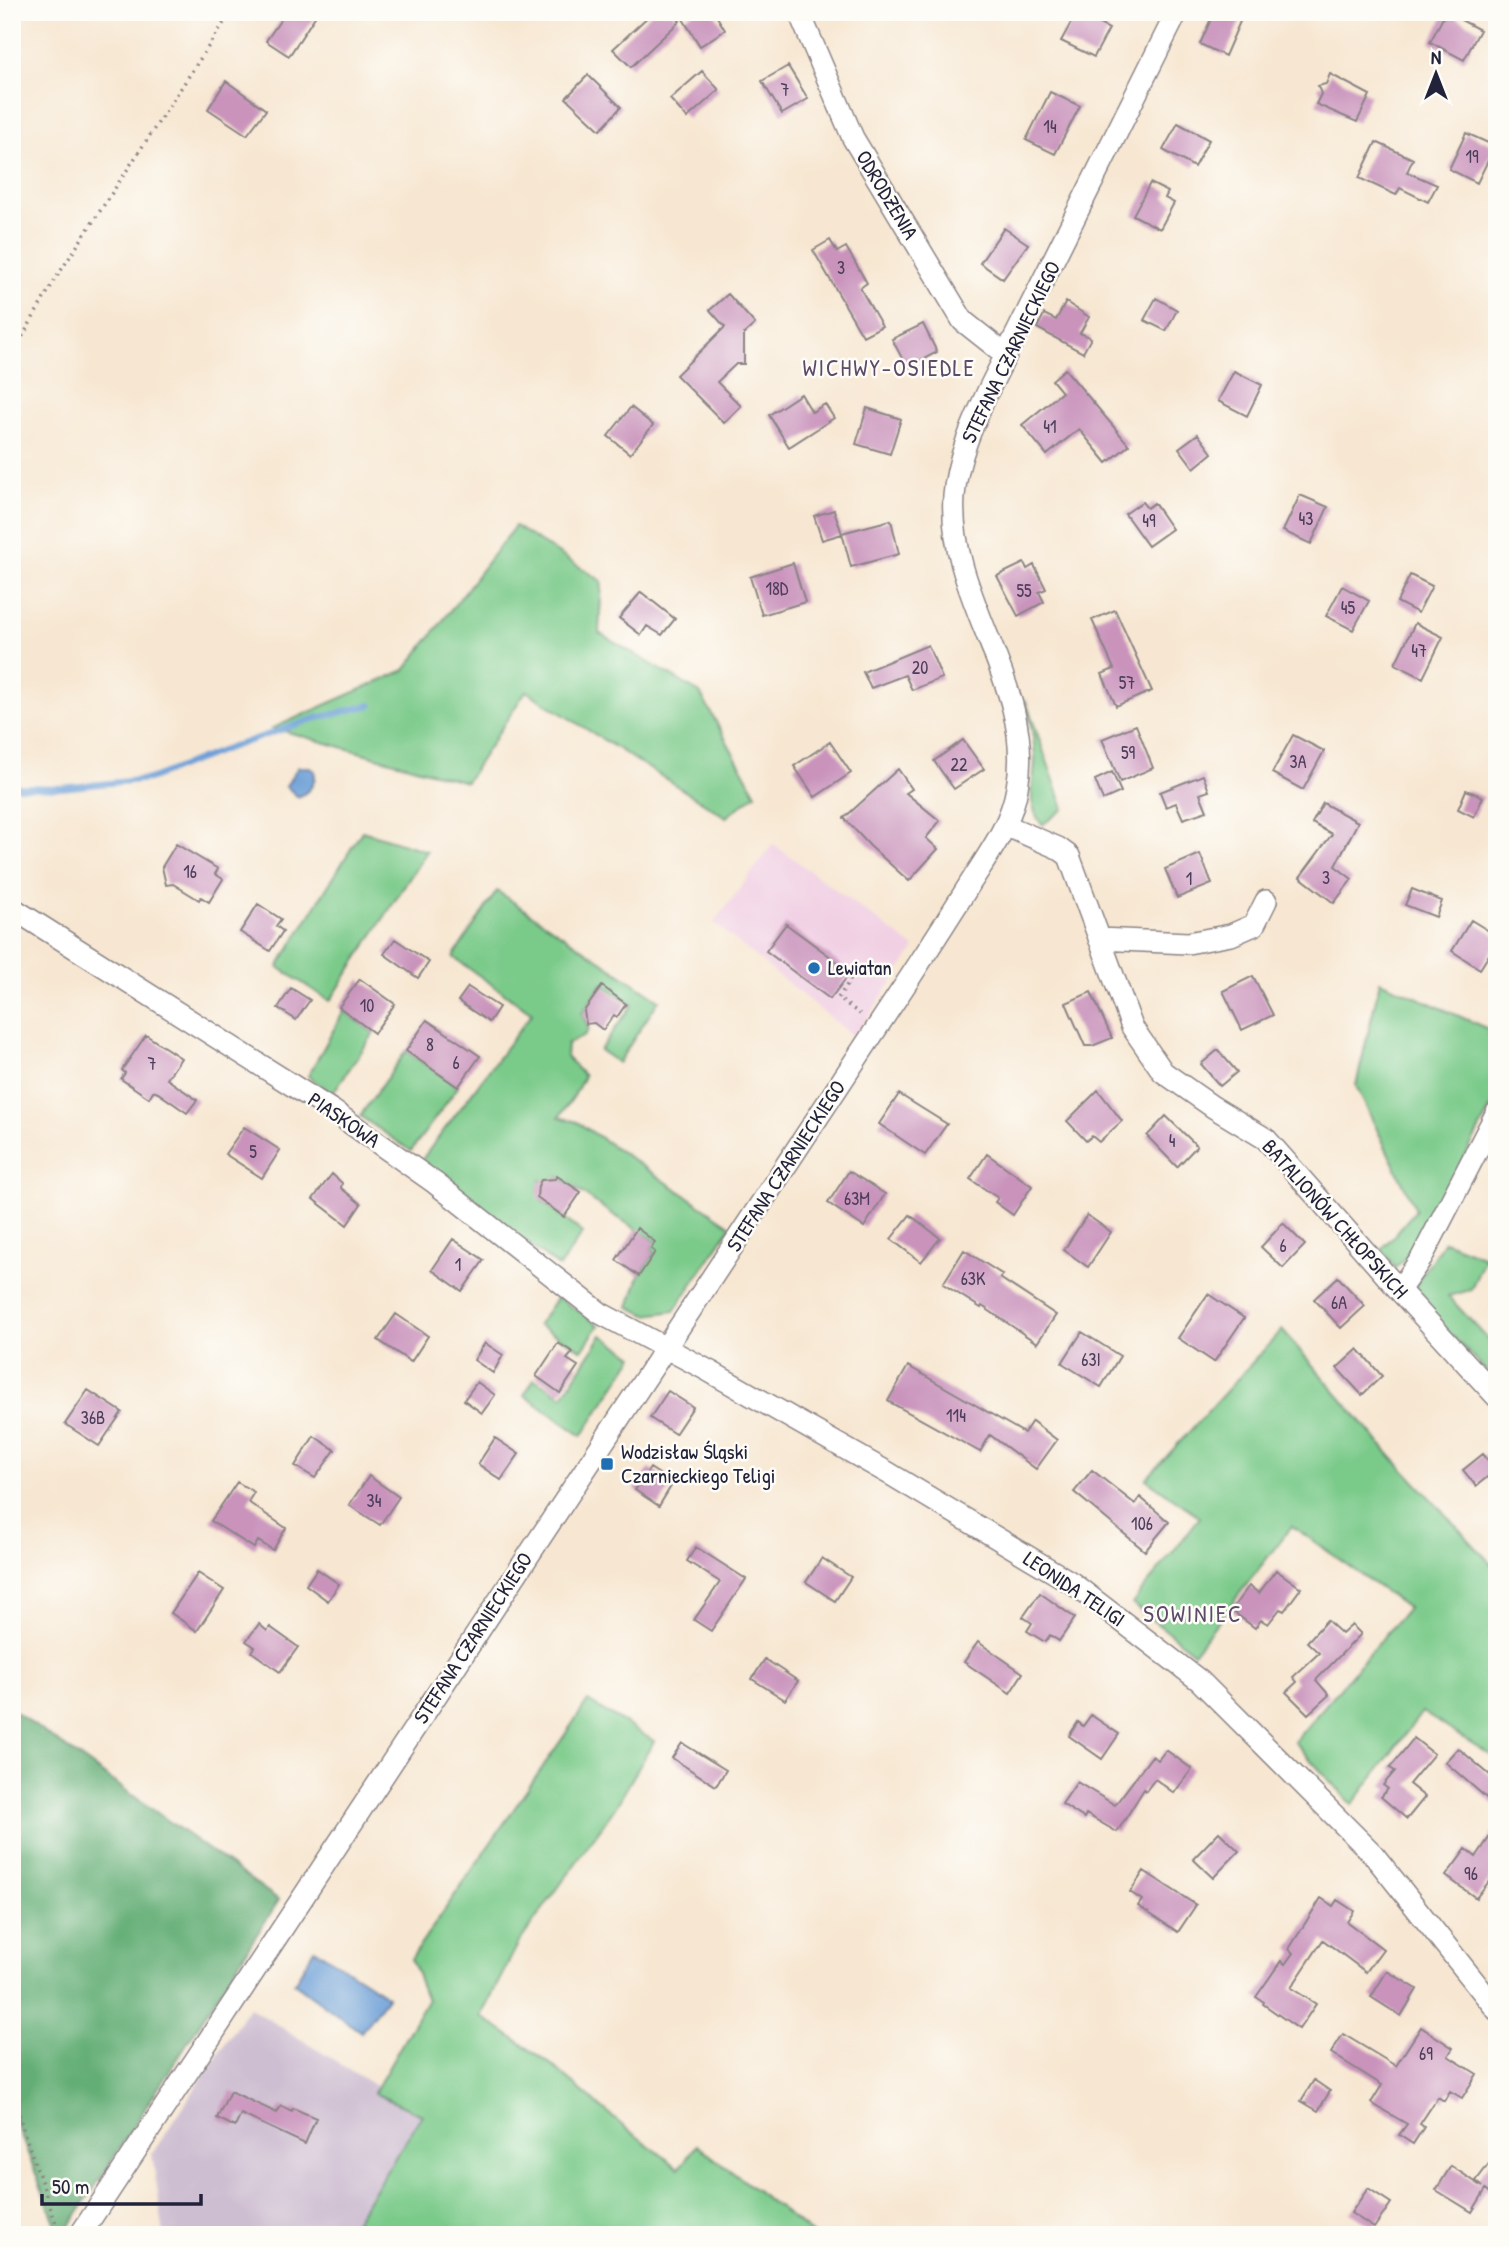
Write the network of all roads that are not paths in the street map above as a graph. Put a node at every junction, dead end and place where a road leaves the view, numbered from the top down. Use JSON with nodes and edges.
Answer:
{"nodes":[{"id":1,"x":799,"y":12,"type":"edge"},
{"id":2,"x":1177,"y":12,"type":"edge"},
{"id":3,"x":1006,"y":355,"type":"junction"},
{"id":4,"x":1007,"y":826,"type":"junction"},
{"id":5,"x":1266,"y":901,"type":"dead end"},
{"id":6,"x":12,"y":908,"type":"edge"},
{"id":7,"x":1099,"y":939,"type":"junction"},
{"id":8,"x":1497,"y":1112,"type":"edge"},
{"id":9,"x":1398,"y":1290,"type":"junction"},
{"id":10,"x":665,"y":1348,"type":"junction"},
{"id":11,"x":1497,"y":1397,"type":"edge"},
{"id":12,"x":1497,"y":2010,"type":"edge"},
{"id":13,"x":80,"y":2235,"type":"edge"}],
"edges":[{"from":1,"to":3,"type":"street","name":"ODRODZENIA"},
{"from":2,"to":3,"type":"street","name":"STEFANA CZARNIECKIEGO"},
{"from":3,"to":4,"type":"street","name":"STEFANA CZARNIECKIEGO"},
{"from":4,"to":7,"type":"street","name":"BATALIONÓW CHŁOPSKICH"},
{"from":4,"to":10,"type":"street","name":"STEFANA CZARNIECKIEGO"},
{"from":5,"to":7,"type":"street"},
{"from":6,"to":10,"type":"street","name":"PIASKOWA"},
{"from":7,"to":9,"type":"street","name":"BATALIONÓW CHŁOPSKICH"},
{"from":8,"to":9,"type":"street"},
{"from":9,"to":11,"type":"street","name":"BATALIONÓW CHŁOPSKICH"},
{"from":10,"to":12,"type":"street","name":"LEONIDA TELIGI"},
{"from":10,"to":13,"type":"street","name":"STEFANA CZARNIECKIEGO"}]}
